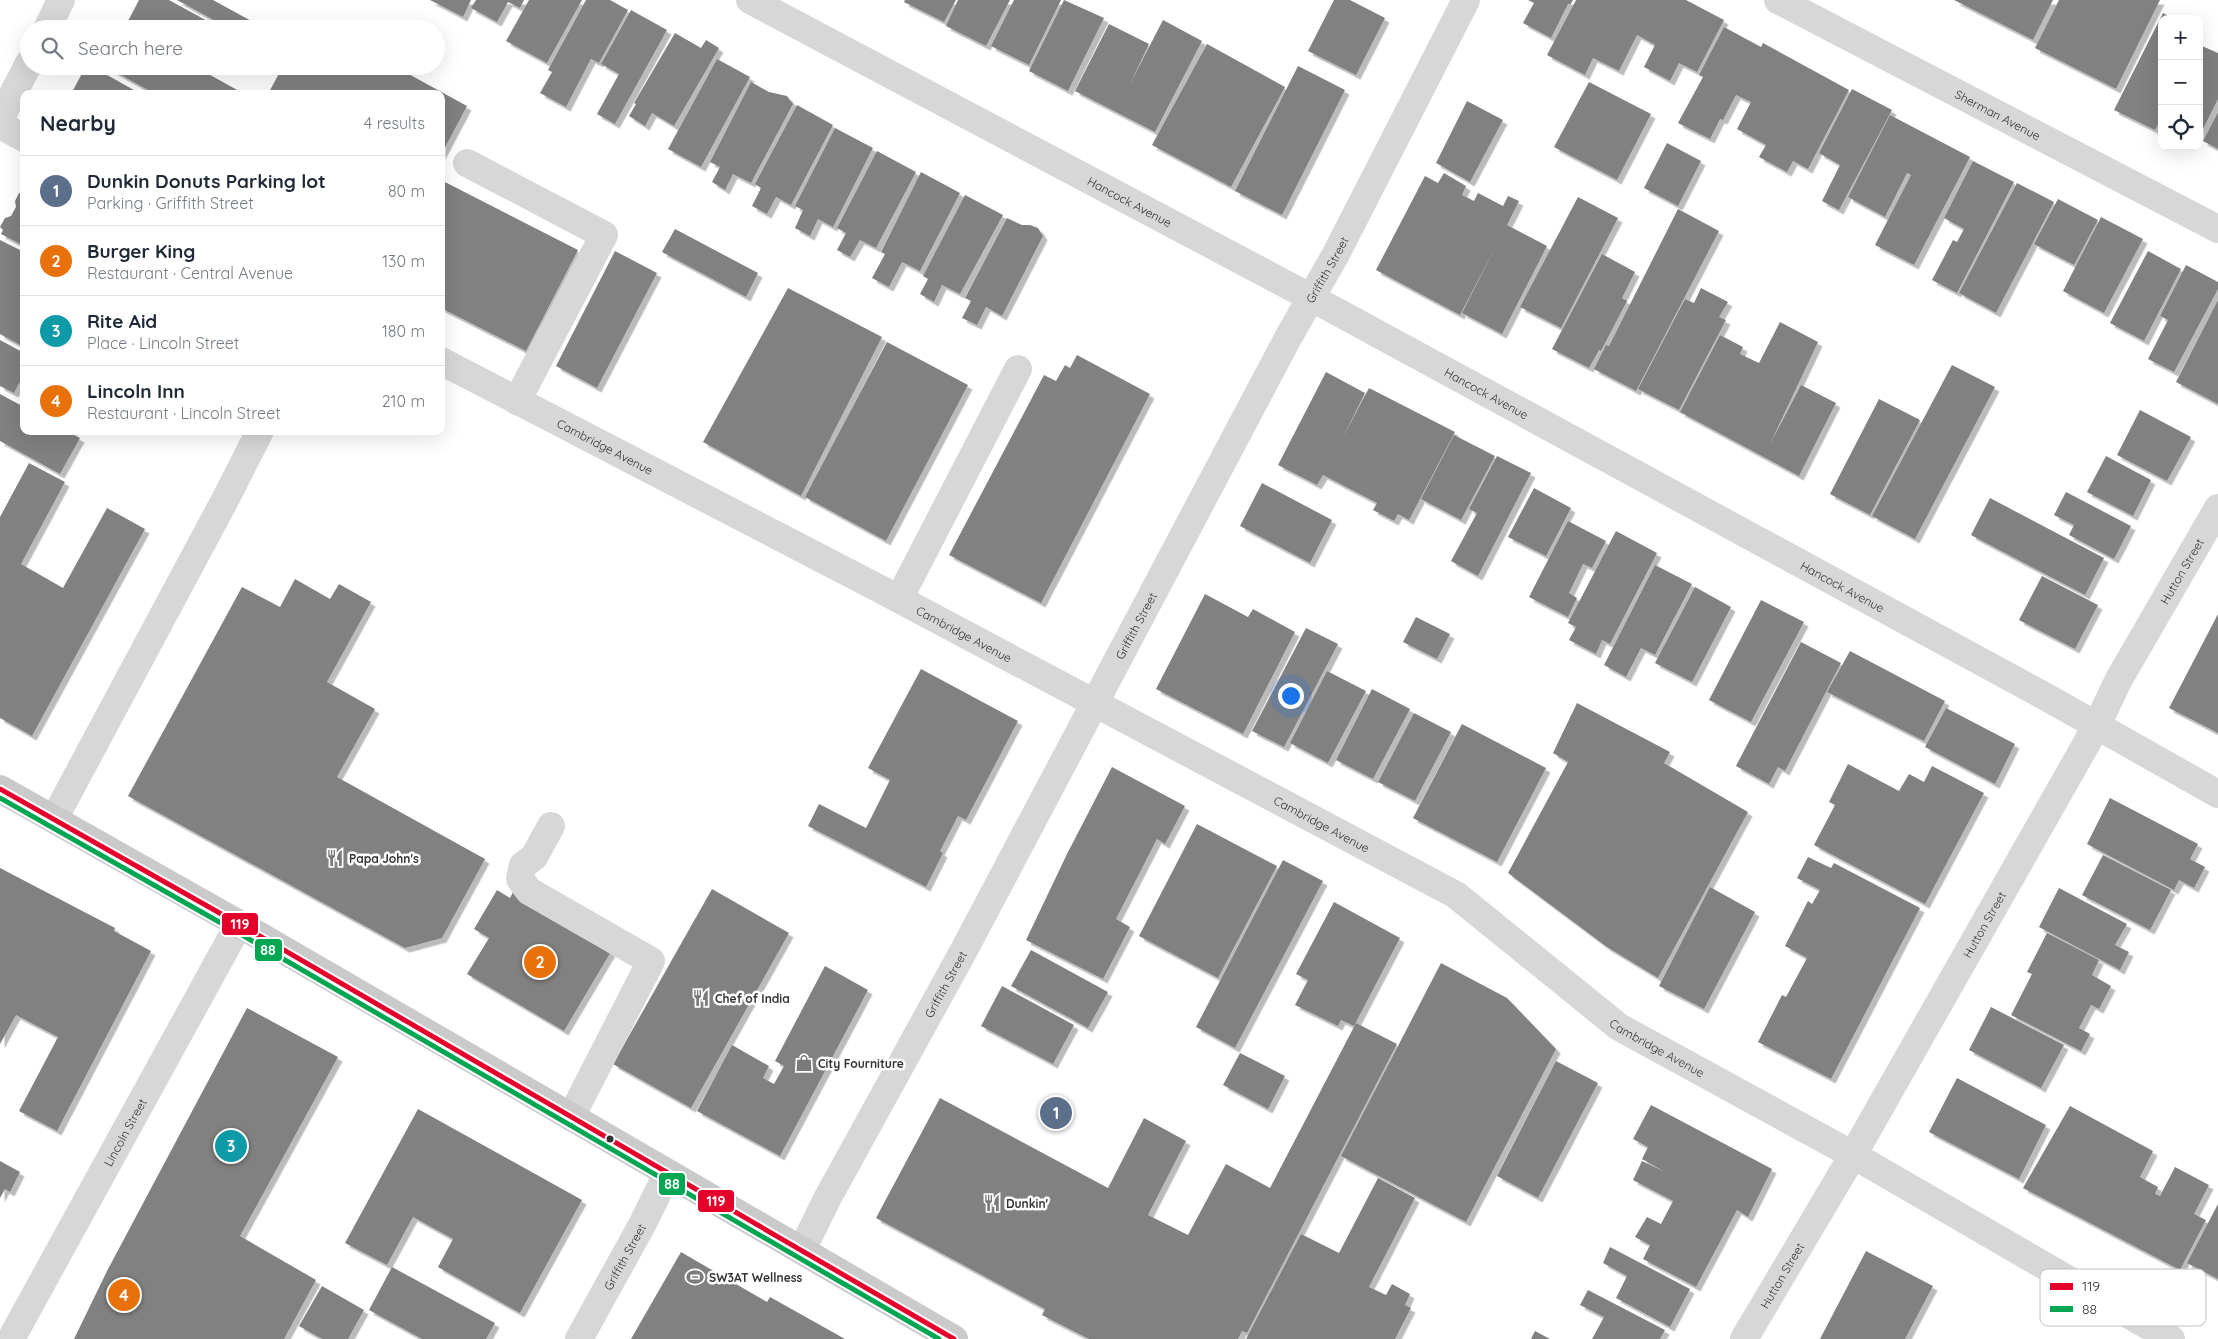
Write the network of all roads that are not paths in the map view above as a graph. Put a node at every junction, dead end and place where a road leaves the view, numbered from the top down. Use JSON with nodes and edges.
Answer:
{"nodes":[{"id":1,"x":61,"y":0,"type":"edge"},
{"id":2,"x":750,"y":0,"type":"edge"},
{"id":3,"x":1466,"y":0,"type":"edge"},
{"id":4,"x":1778,"y":0,"type":"edge"},
{"id":5,"x":51,"y":20,"type":"edge"},
{"id":6,"x":23,"y":75,"type":"edge"},
{"id":7,"x":0,"y":119,"type":"edge"},
{"id":8,"x":0,"y":125,"type":"edge"},
{"id":9,"x":20,"y":136,"type":"edge"},
{"id":10,"x":468,"y":163,"type":"dead end"},
{"id":11,"x":2218,"y":229,"type":"edge"},
{"id":12,"x":1310,"y":296,"type":"junction"},
{"id":13,"x":445,"y":363,"type":"edge"},
{"id":14,"x":1018,"y":370,"type":"dead end"},
{"id":15,"x":516,"y":402,"type":"junction"},
{"id":16,"x":258,"y":435,"type":"edge"},
{"id":17,"x":2218,"y":508,"type":"edge"},
{"id":18,"x":899,"y":599,"type":"junction"},
{"id":19,"x":1095,"y":703,"type":"junction"},
{"id":20,"x":2097,"y":725,"type":"junction"},
{"id":21,"x":0,"y":789,"type":"edge"},
{"id":22,"x":2218,"y":794,"type":"edge"},
{"id":23,"x":54,"y":819,"type":"junction"},
{"id":24,"x":551,"y":826,"type":"dead end"},
{"id":25,"x":239,"y":924,"type":"junction"},
{"id":26,"x":571,"y":1117,"type":"junction"},
{"id":27,"x":1853,"y":1155,"type":"junction"},
{"id":28,"x":667,"y":1174,"type":"junction"},
{"id":29,"x":802,"y":1250,"type":"junction"},
{"id":30,"x":2050,"y":1269,"type":"edge"},
{"id":31,"x":2149,"y":1326,"type":"edge"},
{"id":32,"x":11,"y":1339,"type":"edge"},
{"id":33,"x":578,"y":1339,"type":"edge"},
{"id":34,"x":954,"y":1339,"type":"edge"},
{"id":35,"x":1744,"y":1339,"type":"edge"},
{"id":36,"x":2171,"y":1339,"type":"edge"}],
"edges":[{"from":1,"to":5,"type":"street"},
{"from":2,"to":12,"type":"street","name":"Hancock Avenue"},
{"from":3,"to":12,"type":"street","name":"Griffith Street"},
{"from":4,"to":11,"type":"street","name":"Sherman Avenue"},
{"from":6,"to":7,"type":"street"},
{"from":8,"to":9,"type":"street"},
{"from":10,"to":15,"type":"street"},
{"from":12,"to":19,"type":"street","name":"Griffith Street"},
{"from":12,"to":20,"type":"street","name":"Hancock Avenue"},
{"from":13,"to":15,"type":"street","name":"Cambridge Avenue"},
{"from":14,"to":18,"type":"street"},
{"from":15,"to":18,"type":"street","name":"Cambridge Avenue"},
{"from":16,"to":23,"type":"street"},
{"from":17,"to":20,"type":"street","name":"Hutton Street"},
{"from":18,"to":19,"type":"street","name":"Cambridge Avenue"},
{"from":19,"to":27,"type":"street","name":"Cambridge Avenue"},
{"from":19,"to":29,"type":"street","name":"Griffith Street"},
{"from":20,"to":22,"type":"street","name":"Hancock Avenue"},
{"from":20,"to":27,"type":"street","name":"Hutton Street"},
{"from":21,"to":23,"type":"main road"},
{"from":23,"to":25,"type":"main road"},
{"from":24,"to":26,"type":"street"},
{"from":25,"to":26,"type":"main road"},
{"from":25,"to":32,"type":"street","name":"Lincoln Street"},
{"from":26,"to":28,"type":"main road"},
{"from":27,"to":30,"type":"street","name":"Cambridge Avenue"},
{"from":27,"to":35,"type":"street","name":"Hutton Street"},
{"from":28,"to":29,"type":"main road"},
{"from":28,"to":33,"type":"street","name":"Griffith Street"},
{"from":29,"to":34,"type":"main road"},
{"from":31,"to":36,"type":"street","name":"Cambridge Avenue"}]}
